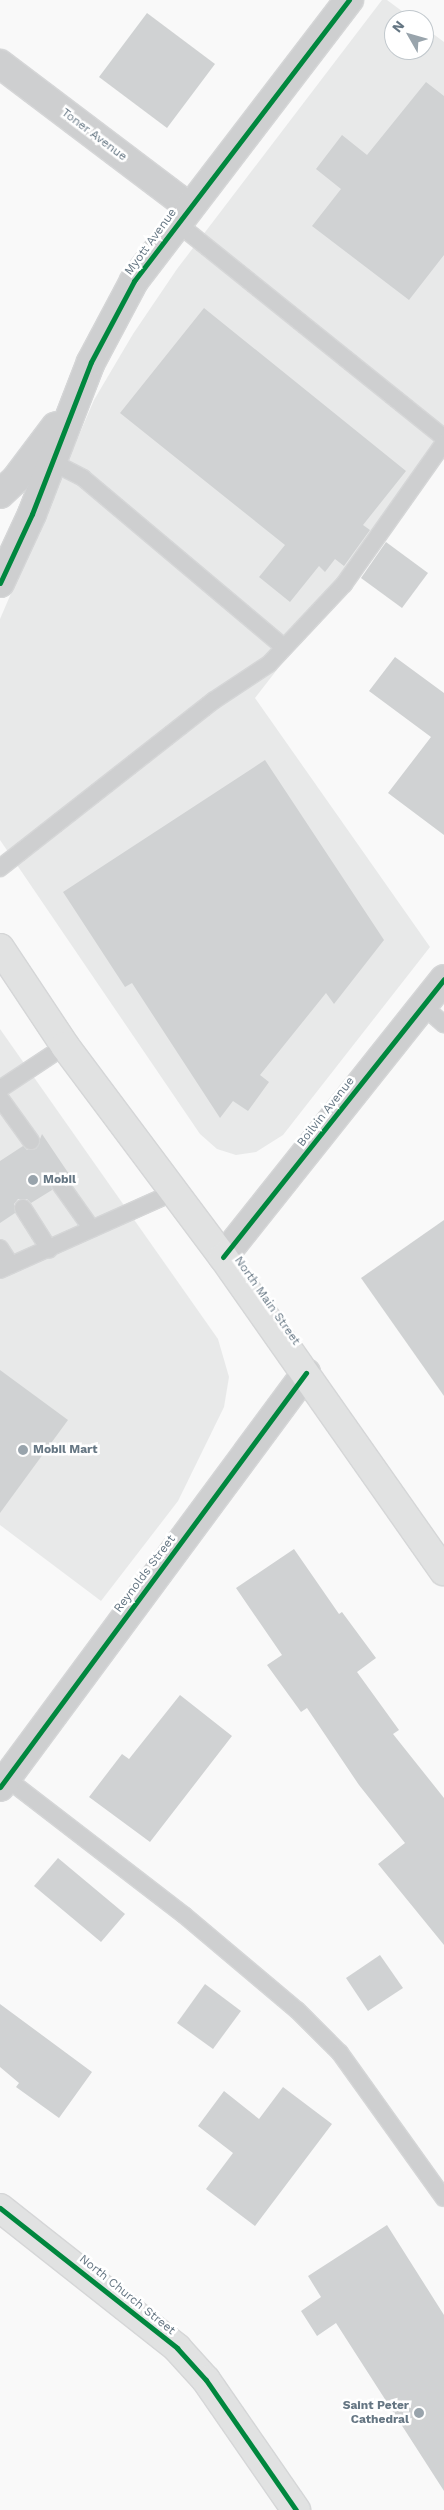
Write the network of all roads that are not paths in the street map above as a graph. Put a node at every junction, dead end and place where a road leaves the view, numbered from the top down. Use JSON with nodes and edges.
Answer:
{"nodes":[{"id":1,"x":349,"y":0,"type":"edge"},
{"id":2,"x":0,"y":64,"type":"edge"},
{"id":3,"x":183,"y":215,"type":"junction"},
{"id":4,"x":78,"y":396,"type":"junction"},
{"id":5,"x":444,"y":438,"type":"edge"},
{"id":6,"x":444,"y":443,"type":"edge"},
{"id":7,"x":52,"y":462,"type":"junction"},
{"id":8,"x":0,"y":494,"type":"edge"},
{"id":9,"x":0,"y":584,"type":"edge"},
{"id":10,"x":284,"y":647,"type":"junction"},
{"id":11,"x":0,"y":868,"type":"edge"},
{"id":12,"x":5,"y":959,"type":"edge"},
{"id":13,"x":444,"y":979,"type":"edge"},
{"id":14,"x":423,"y":1006,"type":"junction"},
{"id":15,"x":444,"y":1024,"type":"edge"},
{"id":16,"x":65,"y":1046,"type":"junction"},
{"id":17,"x":0,"y":1088,"type":"edge"},
{"id":18,"x":0,"y":1098,"type":"edge"},
{"id":19,"x":31,"y":1141,"type":"dead end"},
{"id":20,"x":60,"y":1184,"type":"dead end"},
{"id":21,"x":174,"y":1192,"type":"junction"},
{"id":22,"x":23,"y":1208,"type":"dead end"},
{"id":23,"x":92,"y":1229,"type":"junction"},
{"id":24,"x":0,"y":1248,"type":"edge"},
{"id":25,"x":49,"y":1249,"type":"junction"},
{"id":26,"x":224,"y":1257,"type":"junction"},
{"id":27,"x":6,"y":1267,"type":"edge"},
{"id":28,"x":306,"y":1373,"type":"junction"},
{"id":29,"x":444,"y":1571,"type":"edge"},
{"id":30,"x":3,"y":1783,"type":"edge"},
{"id":31,"x":444,"y":2198,"type":"edge"},
{"id":32,"x":0,"y":2208,"type":"edge"},
{"id":33,"x":296,"y":2510,"type":"edge"}],
"edges":[{"from":1,"to":3,"type":"street","name":"Myott Avenue"},
{"from":2,"to":3,"type":"street","name":"Toner Avenue"},
{"from":3,"to":4,"type":"street","name":"Myott Avenue"},
{"from":3,"to":5,"type":"lane"},
{"from":4,"to":7,"type":"street","name":"Myott Avenue"},
{"from":4,"to":8,"type":"street"},
{"from":6,"to":10,"type":"lane"},
{"from":7,"to":9,"type":"street","name":"Myott Avenue"},
{"from":7,"to":10,"type":"lane"},
{"from":10,"to":11,"type":"lane"},
{"from":12,"to":16,"type":"main road","name":"North Main Street"},
{"from":13,"to":14,"type":"street","name":"Boilvin Avenue"},
{"from":14,"to":15,"type":"lane"},
{"from":14,"to":26,"type":"street","name":"Boilvin Avenue"},
{"from":16,"to":17,"type":"lane"},
{"from":16,"to":21,"type":"main road","name":"North Main Street"},
{"from":18,"to":19,"type":"lane"},
{"from":20,"to":23,"type":"lane"},
{"from":21,"to":23,"type":"lane"},
{"from":21,"to":26,"type":"main road","name":"North Main Street"},
{"from":22,"to":25,"type":"lane"},
{"from":23,"to":25,"type":"lane"},
{"from":24,"to":27,"type":"lane"},
{"from":25,"to":27,"type":"lane"},
{"from":26,"to":28,"type":"main road","name":"North Main Street"},
{"from":28,"to":29,"type":"main road","name":"North Main Street"},
{"from":28,"to":30,"type":"street","name":"Reynolds Street"},
{"from":30,"to":31,"type":"lane"},
{"from":32,"to":33,"type":"main road","name":"North Church Street"}]}
